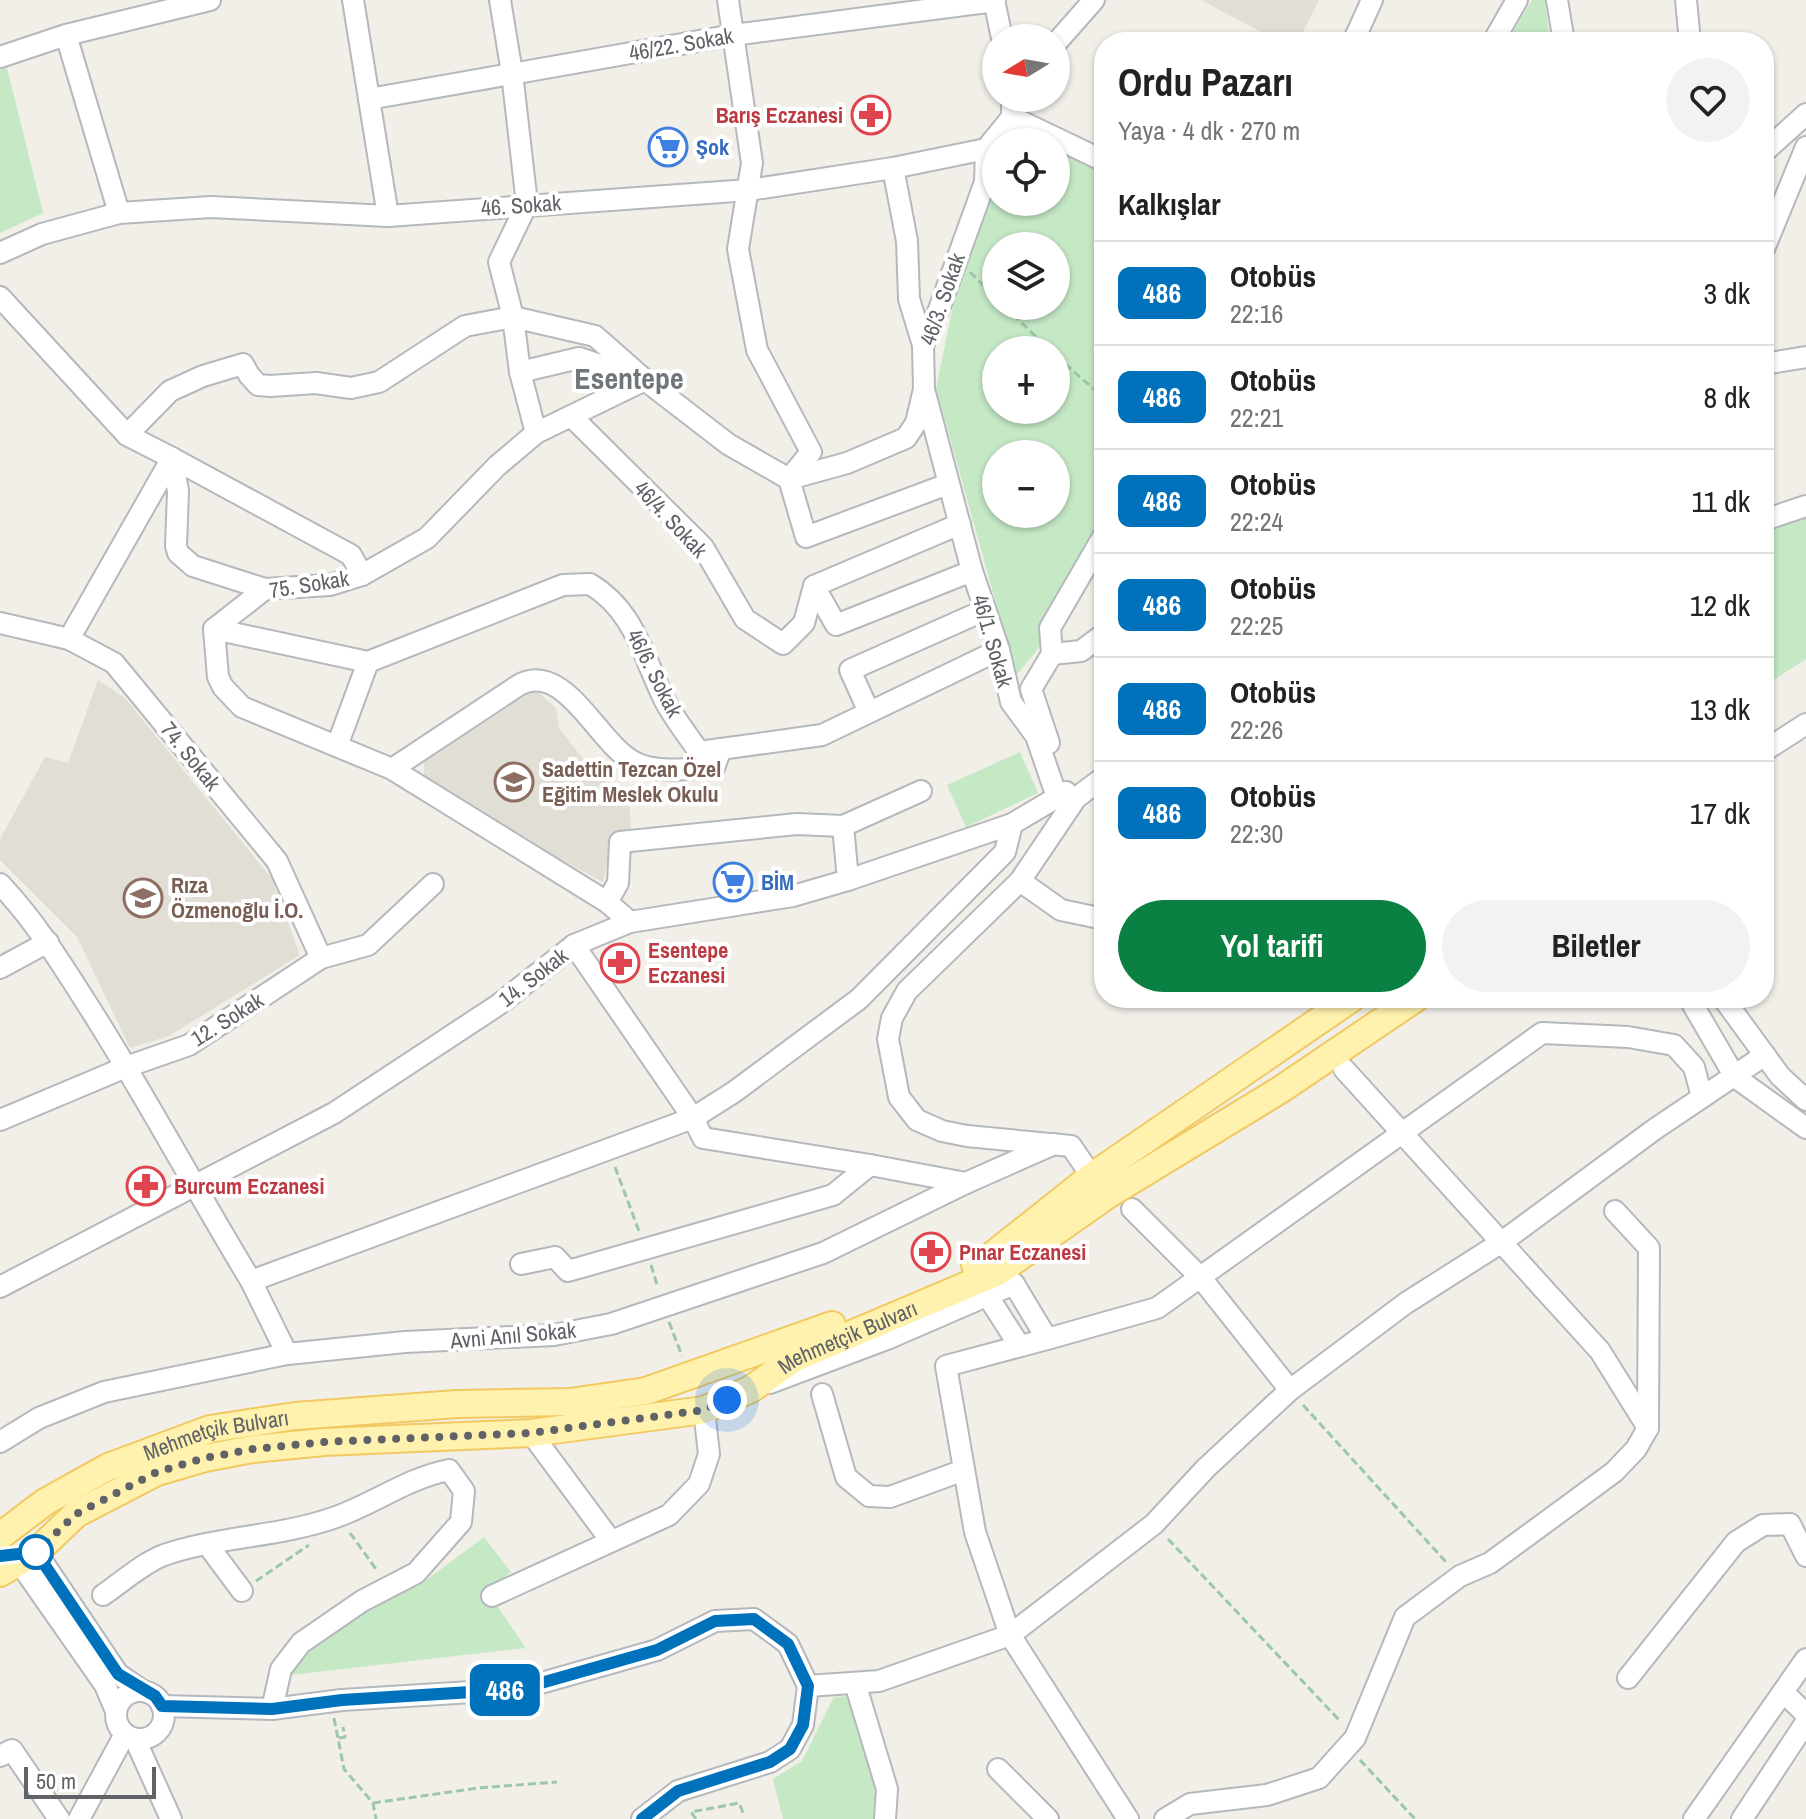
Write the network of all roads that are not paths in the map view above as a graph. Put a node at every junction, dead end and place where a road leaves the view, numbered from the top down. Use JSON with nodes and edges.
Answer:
{"nodes":[{"id":1,"x":210,"y":0,"type":"edge"},
{"id":2,"x":353,"y":0,"type":"edge"},
{"id":3,"x":500,"y":0,"type":"edge"},
{"id":4,"x":728,"y":0,"type":"edge"},
{"id":5,"x":994,"y":0,"type":"edge"},
{"id":6,"x":1094,"y":0,"type":"edge"},
{"id":7,"x":1372,"y":0,"type":"edge"},
{"id":8,"x":1517,"y":0,"type":"edge"},
{"id":9,"x":1557,"y":0,"type":"edge"},
{"id":10,"x":1686,"y":0,"type":"edge"},
{"id":11,"x":151,"y":7,"type":"edge"},
{"id":12,"x":999,"y":24,"type":"edge"},
{"id":13,"x":1070,"y":27,"type":"edge"},
{"id":14,"x":1358,"y":32,"type":"edge"},
{"id":15,"x":1499,"y":32,"type":"edge"},
{"id":16,"x":1562,"y":32,"type":"edge"},
{"id":17,"x":1689,"y":32,"type":"edge"},
{"id":18,"x":66,"y":35,"type":"junction"},
{"id":19,"x":733,"y":35,"type":"junction"},
{"id":20,"x":0,"y":57,"type":"edge"},
{"id":21,"x":512,"y":73,"type":"junction"},
{"id":22,"x":369,"y":99,"type":"junction"},
{"id":23,"x":1021,"y":112,"type":"edge"},
{"id":24,"x":1806,"y":114,"type":"edge"},
{"id":25,"x":1774,"y":143,"type":"edge"},
{"id":26,"x":1806,"y":147,"type":"edge"},
{"id":27,"x":982,"y":150,"type":"edge"},
{"id":28,"x":1094,"y":155,"type":"edge"},
{"id":29,"x":893,"y":168,"type":"junction"},
{"id":30,"x":749,"y":190,"type":"junction"},
{"id":31,"x":982,"y":190,"type":"edge"},
{"id":32,"x":527,"y":204,"type":"junction"},
{"id":33,"x":119,"y":213,"type":"junction"},
{"id":34,"x":388,"y":216,"type":"junction"},
{"id":35,"x":1774,"y":225,"type":"edge"},
{"id":36,"x":0,"y":253,"type":"edge"},
{"id":37,"x":0,"y":297,"type":"edge"},
{"id":38,"x":513,"y":317,"type":"junction"},
{"id":39,"x":923,"y":345,"type":"junction"},
{"id":40,"x":1806,"y":357,"type":"edge"},
{"id":41,"x":1774,"y":362,"type":"edge"},
{"id":42,"x":520,"y":372,"type":"junction"},
{"id":43,"x":645,"y":380,"type":"junction"},
{"id":44,"x":924,"y":389,"type":"junction"},
{"id":45,"x":571,"y":416,"type":"junction"},
{"id":46,"x":536,"y":433,"type":"junction"},
{"id":47,"x":127,"y":435,"type":"junction"},
{"id":48,"x":172,"y":458,"type":"junction"},
{"id":49,"x":789,"y":479,"type":"junction"},
{"id":50,"x":948,"y":484,"type":"junction"},
{"id":51,"x":1806,"y":506,"type":"edge"},
{"id":52,"x":1774,"y":517,"type":"edge"},
{"id":53,"x":960,"y":524,"type":"junction"},
{"id":54,"x":1094,"y":552,"type":"edge"},
{"id":55,"x":972,"y":571,"type":"junction"},
{"id":56,"x":362,"y":575,"type":"junction"},
{"id":57,"x":814,"y":586,"type":"junction"},
{"id":58,"x":265,"y":589,"type":"junction"},
{"id":59,"x":985,"y":610,"type":"junction"},
{"id":60,"x":0,"y":623,"type":"edge"},
{"id":61,"x":214,"y":629,"type":"junction"},
{"id":62,"x":69,"y":639,"type":"junction"},
{"id":63,"x":1094,"y":641,"type":"edge"},
{"id":64,"x":999,"y":650,"type":"junction"},
{"id":65,"x":1052,"y":654,"type":"junction"},
{"id":66,"x":368,"y":662,"type":"junction"},
{"id":67,"x":869,"y":712,"type":"junction"},
{"id":68,"x":1806,"y":724,"type":"edge"},
{"id":69,"x":1774,"y":745,"type":"edge"},
{"id":70,"x":337,"y":746,"type":"junction"},
{"id":71,"x":721,"y":749,"type":"junction"},
{"id":72,"x":392,"y":769,"type":"junction"},
{"id":73,"x":1094,"y":782,"type":"edge"},
{"id":74,"x":921,"y":791,"type":"dead end"},
{"id":75,"x":1066,"y":796,"type":"junction"},
{"id":76,"x":1012,"y":824,"type":"junction"},
{"id":77,"x":843,"y":826,"type":"junction"},
{"id":78,"x":848,"y":880,"type":"junction"},
{"id":79,"x":1020,"y":881,"type":"junction"},
{"id":80,"x":0,"y":884,"type":"edge"},
{"id":81,"x":433,"y":884,"type":"dead end"},
{"id":82,"x":607,"y":902,"type":"junction"},
{"id":83,"x":1094,"y":917,"type":"edge"},
{"id":84,"x":630,"y":922,"type":"junction"},
{"id":85,"x":48,"y":942,"type":"junction"},
{"id":86,"x":574,"y":945,"type":"junction"},
{"id":87,"x":321,"y":958,"type":"junction"},
{"id":88,"x":0,"y":968,"type":"edge"},
{"id":89,"x":1339,"y":1008,"type":"edge"},
{"id":90,"x":1401,"y":1008,"type":"edge"},
{"id":91,"x":1695,"y":1008,"type":"edge"},
{"id":92,"x":1730,"y":1008,"type":"edge"},
{"id":93,"x":1765,"y":1055,"type":"junction"},
{"id":94,"x":126,"y":1067,"type":"junction"},
{"id":95,"x":1344,"y":1069,"type":"dead end"},
{"id":96,"x":1735,"y":1077,"type":"junction"},
{"id":97,"x":1702,"y":1097,"type":"junction"},
{"id":98,"x":1806,"y":1100,"type":"edge"},
{"id":99,"x":693,"y":1118,"type":"junction"},
{"id":100,"x":0,"y":1120,"type":"edge"},
{"id":101,"x":1806,"y":1128,"type":"edge"},
{"id":102,"x":1401,"y":1133,"type":"junction"},
{"id":103,"x":1054,"y":1144,"type":"junction"},
{"id":104,"x":870,"y":1165,"type":"junction"},
{"id":105,"x":966,"y":1183,"type":"junction"},
{"id":106,"x":194,"y":1186,"type":"junction"},
{"id":107,"x":1099,"y":1187,"type":"junction"},
{"id":108,"x":1132,"y":1209,"type":"dead end"},
{"id":109,"x":1615,"y":1211,"type":"dead end"},
{"id":110,"x":1502,"y":1242,"type":"junction"},
{"id":111,"x":521,"y":1264,"type":"dead end"},
{"id":112,"x":997,"y":1277,"type":"junction"},
{"id":113,"x":1201,"y":1278,"type":"junction"},
{"id":114,"x":251,"y":1281,"type":"junction"},
{"id":115,"x":0,"y":1287,"type":"edge"},
{"id":116,"x":1047,"y":1339,"type":"junction"},
{"id":117,"x":1019,"y":1345,"type":"junction"},
{"id":118,"x":287,"y":1354,"type":"junction"},
{"id":119,"x":1290,"y":1390,"type":"junction"},
{"id":120,"x":822,"y":1394,"type":"dead end"},
{"id":121,"x":704,"y":1410,"type":"junction"},
{"id":122,"x":1648,"y":1428,"type":"junction"},
{"id":123,"x":531,"y":1433,"type":"junction"},
{"id":124,"x":0,"y":1442,"type":"edge"},
{"id":125,"x":964,"y":1470,"type":"junction"},
{"id":126,"x":45,"y":1502,"type":"junction"},
{"id":127,"x":0,"y":1536,"type":"edge"},
{"id":128,"x":611,"y":1541,"type":"junction"},
{"id":129,"x":207,"y":1544,"type":"junction"},
{"id":130,"x":1806,"y":1556,"type":"edge"},
{"id":131,"x":16,"y":1559,"type":"edge"},
{"id":132,"x":242,"y":1591,"type":"road end"},
{"id":133,"x":103,"y":1595,"type":"dead end"},
{"id":134,"x":492,"y":1596,"type":"dead end"},
{"id":135,"x":1010,"y":1635,"type":"junction"},
{"id":136,"x":1806,"y":1659,"type":"edge"},
{"id":137,"x":1628,"y":1678,"type":"dead end"},
{"id":138,"x":855,"y":1683,"type":"junction"},
{"id":139,"x":808,"y":1686,"type":"junction"},
{"id":140,"x":143,"y":1691,"type":"junction"},
{"id":141,"x":1783,"y":1692,"type":"junction"},
{"id":142,"x":162,"y":1706,"type":"junction"},
{"id":143,"x":272,"y":1709,"type":"junction"},
{"id":144,"x":116,"y":1711,"type":"junction"},
{"id":145,"x":1806,"y":1714,"type":"edge"},
{"id":146,"x":1806,"y":1722,"type":"edge"},
{"id":147,"x":130,"y":1737,"type":"junction"},
{"id":148,"x":0,"y":1756,"type":"edge"},
{"id":149,"x":998,"y":1769,"type":"dead end"},
{"id":150,"x":59,"y":1819,"type":"edge"},
{"id":151,"x":79,"y":1819,"type":"edge"},
{"id":152,"x":171,"y":1819,"type":"edge"},
{"id":153,"x":642,"y":1819,"type":"edge"},
{"id":154,"x":885,"y":1819,"type":"edge"},
{"id":155,"x":1048,"y":1819,"type":"edge"},
{"id":156,"x":1128,"y":1819,"type":"edge"},
{"id":157,"x":1165,"y":1819,"type":"edge"},
{"id":158,"x":1694,"y":1819,"type":"edge"},
{"id":159,"x":1742,"y":1819,"type":"edge"}],
"edges":[{"from":1,"to":11,"type":"street"},
{"from":2,"to":22,"type":"street"},
{"from":3,"to":21,"type":"street"},
{"from":4,"to":19,"type":"street"},
{"from":5,"to":12,"type":"street"},
{"from":5,"to":19,"type":"street","name":"46/22. Sokak"},
{"from":6,"to":13,"type":"street"},
{"from":7,"to":14,"type":"street"},
{"from":8,"to":15,"type":"street"},
{"from":9,"to":16,"type":"street"},
{"from":10,"to":17,"type":"street"},
{"from":11,"to":18,"type":"street"},
{"from":18,"to":20,"type":"street"},
{"from":18,"to":33,"type":"street"},
{"from":19,"to":21,"type":"street","name":"46/22. Sokak"},
{"from":19,"to":30,"type":"street"},
{"from":21,"to":22,"type":"street","name":"46/22. Sokak"},
{"from":21,"to":32,"type":"street"},
{"from":22,"to":34,"type":"street"},
{"from":23,"to":28,"type":"street"},
{"from":24,"to":25,"type":"street"},
{"from":26,"to":35,"type":"street"},
{"from":27,"to":29,"type":"street","name":"46. Sokak"},
{"from":29,"to":30,"type":"street","name":"46. Sokak"},
{"from":29,"to":39,"type":"street"},
{"from":30,"to":32,"type":"street","name":"46. Sokak"},
{"from":30,"to":49,"type":"street"},
{"from":31,"to":39,"type":"street","name":"46/3. Sokak"},
{"from":32,"to":34,"type":"street","name":"46. Sokak"},
{"from":32,"to":38,"type":"street"},
{"from":33,"to":34,"type":"street","name":"46. Sokak"},
{"from":33,"to":36,"type":"street","name":"46. Sokak"},
{"from":37,"to":47,"type":"street"},
{"from":38,"to":42,"type":"street"},
{"from":38,"to":43,"type":"street"},
{"from":38,"to":47,"type":"street"},
{"from":39,"to":44,"type":"street","name":"46/3. Sokak"},
{"from":40,"to":41,"type":"street"},
{"from":42,"to":43,"type":"street"},
{"from":42,"to":46,"type":"street"},
{"from":43,"to":45,"type":"street","name":"75. Sokak"},
{"from":43,"to":49,"type":"street"},
{"from":44,"to":49,"type":"street","name":"46/3. Sokak"},
{"from":44,"to":50,"type":"street","name":"46/1. Sokak"},
{"from":45,"to":46,"type":"street","name":"75. Sokak"},
{"from":45,"to":57,"type":"street","name":"46/4. Sokak"},
{"from":46,"to":56,"type":"street","name":"75. Sokak"},
{"from":47,"to":48,"type":"street"},
{"from":48,"to":56,"type":"street"},
{"from":48,"to":58,"type":"street"},
{"from":48,"to":62,"type":"street"},
{"from":49,"to":50,"type":"street"},
{"from":50,"to":53,"type":"street","name":"46/1. Sokak"},
{"from":51,"to":52,"type":"street"},
{"from":53,"to":55,"type":"street","name":"46/1. Sokak"},
{"from":53,"to":57,"type":"street"},
{"from":54,"to":65,"type":"street"},
{"from":55,"to":57,"type":"street"},
{"from":55,"to":59,"type":"street","name":"46/1. Sokak"},
{"from":56,"to":58,"type":"street","name":"75. Sokak"},
{"from":58,"to":61,"type":"street","name":"75. Sokak"},
{"from":59,"to":64,"type":"street","name":"46/1. Sokak"},
{"from":59,"to":67,"type":"street"},
{"from":60,"to":62,"type":"street","name":"74. Sokak"},
{"from":61,"to":66,"type":"street"},
{"from":61,"to":70,"type":"street"},
{"from":62,"to":87,"type":"street","name":"74. Sokak"},
{"from":63,"to":65,"type":"street"},
{"from":64,"to":67,"type":"street","name":"46/6. Sokak"},
{"from":64,"to":75,"type":"street","name":"46/1. Sokak"},
{"from":65,"to":75,"type":"street"},
{"from":66,"to":70,"type":"street"},
{"from":66,"to":71,"type":"street","name":"46/6. Sokak"},
{"from":67,"to":71,"type":"street","name":"46/6. Sokak"},
{"from":68,"to":69,"type":"street"},
{"from":70,"to":72,"type":"street"},
{"from":71,"to":72,"type":"street"},
{"from":72,"to":82,"type":"street"},
{"from":73,"to":75,"type":"street","name":"14. Sokak"},
{"from":74,"to":77,"type":"street"},
{"from":75,"to":76,"type":"street","name":"14. Sokak"},
{"from":75,"to":79,"type":"street"},
{"from":76,"to":78,"type":"street","name":"14. Sokak"},
{"from":76,"to":99,"type":"street"},
{"from":77,"to":78,"type":"street"},
{"from":77,"to":82,"type":"street"},
{"from":78,"to":84,"type":"street","name":"14. Sokak"},
{"from":79,"to":83,"type":"street"},
{"from":79,"to":103,"type":"street"},
{"from":80,"to":85,"type":"street"},
{"from":81,"to":87,"type":"street","name":"12. Sokak"},
{"from":82,"to":84,"type":"street"},
{"from":84,"to":86,"type":"street","name":"14. Sokak"},
{"from":85,"to":88,"type":"street"},
{"from":85,"to":94,"type":"street"},
{"from":86,"to":99,"type":"street"},
{"from":86,"to":106,"type":"street","name":"14. Sokak"},
{"from":87,"to":94,"type":"street","name":"12. Sokak"},
{"from":89,"to":107,"type":"main road","name":"Mehmetçik Bulvarı"},
{"from":90,"to":107,"type":"main road","name":"Mehmetçik Bulvarı"},
{"from":91,"to":96,"type":"street"},
{"from":92,"to":93,"type":"street"},
{"from":93,"to":96,"type":"street"},
{"from":93,"to":98,"type":"street"},
{"from":94,"to":100,"type":"street","name":"12. Sokak"},
{"from":94,"to":106,"type":"street"},
{"from":95,"to":102,"type":"street"},
{"from":96,"to":97,"type":"street"},
{"from":96,"to":101,"type":"street"},
{"from":97,"to":102,"type":"street"},
{"from":97,"to":110,"type":"street"},
{"from":99,"to":104,"type":"street"},
{"from":99,"to":114,"type":"street"},
{"from":102,"to":110,"type":"street"},
{"from":102,"to":113,"type":"street"},
{"from":103,"to":105,"type":"street","name":"Avni Anıl Sokak"},
{"from":103,"to":107,"type":"street"},
{"from":104,"to":105,"type":"street"},
{"from":104,"to":111,"type":"street"},
{"from":105,"to":118,"type":"street","name":"Avni Anıl Sokak"},
{"from":106,"to":114,"type":"street"},
{"from":106,"to":115,"type":"street","name":"14. Sokak"},
{"from":107,"to":112,"type":"main road","name":"Mehmetçik Bulvarı"},
{"from":108,"to":113,"type":"street"},
{"from":109,"to":122,"type":"street"},
{"from":110,"to":119,"type":"street"},
{"from":110,"to":122,"type":"street"},
{"from":112,"to":116,"type":"street"},
{"from":112,"to":117,"type":"street"},
{"from":112,"to":121,"type":"main road","name":"Mehmetçik Bulvarı"},
{"from":112,"to":126,"type":"main road","name":"Mehmetçik Bulvarı"},
{"from":113,"to":116,"type":"street"},
{"from":113,"to":119,"type":"street"},
{"from":114,"to":118,"type":"street"},
{"from":116,"to":117,"type":"street"},
{"from":117,"to":125,"type":"street"},
{"from":118,"to":124,"type":"street","name":"Avni Anıl Sokak"},
{"from":119,"to":135,"type":"street"},
{"from":120,"to":125,"type":"street"},
{"from":121,"to":123,"type":"main road","name":"Mehmetçik Bulvarı"},
{"from":121,"to":128,"type":"street"},
{"from":122,"to":157,"type":"street"},
{"from":123,"to":128,"type":"street"},
{"from":123,"to":131,"type":"main road","name":"Mehmetçik Bulvarı"},
{"from":125,"to":135,"type":"street"},
{"from":126,"to":127,"type":"main road","name":"Mehmetçik Bulvarı"},
{"from":126,"to":131,"type":"main road"},
{"from":128,"to":134,"type":"street"},
{"from":129,"to":132,"type":"street"},
{"from":129,"to":133,"type":"street"},
{"from":129,"to":143,"type":"street"},
{"from":130,"to":137,"type":"street"},
{"from":131,"to":140,"type":"street"},
{"from":131,"to":144,"type":"street"},
{"from":135,"to":138,"type":"street"},
{"from":135,"to":156,"type":"street"},
{"from":136,"to":141,"type":"street"},
{"from":138,"to":139,"type":"street"},
{"from":138,"to":154,"type":"street"},
{"from":139,"to":143,"type":"street"},
{"from":139,"to":153,"type":"street"},
{"from":140,"to":142,"type":"street"},
{"from":140,"to":144,"type":"street"},
{"from":141,"to":145,"type":"street"},
{"from":141,"to":158,"type":"street"},
{"from":142,"to":143,"type":"street"},
{"from":142,"to":147,"type":"street"},
{"from":144,"to":147,"type":"street"},
{"from":146,"to":159,"type":"street"},
{"from":147,"to":151,"type":"street"},
{"from":147,"to":152,"type":"street"},
{"from":148,"to":150,"type":"street"},
{"from":149,"to":155,"type":"street"}]}
